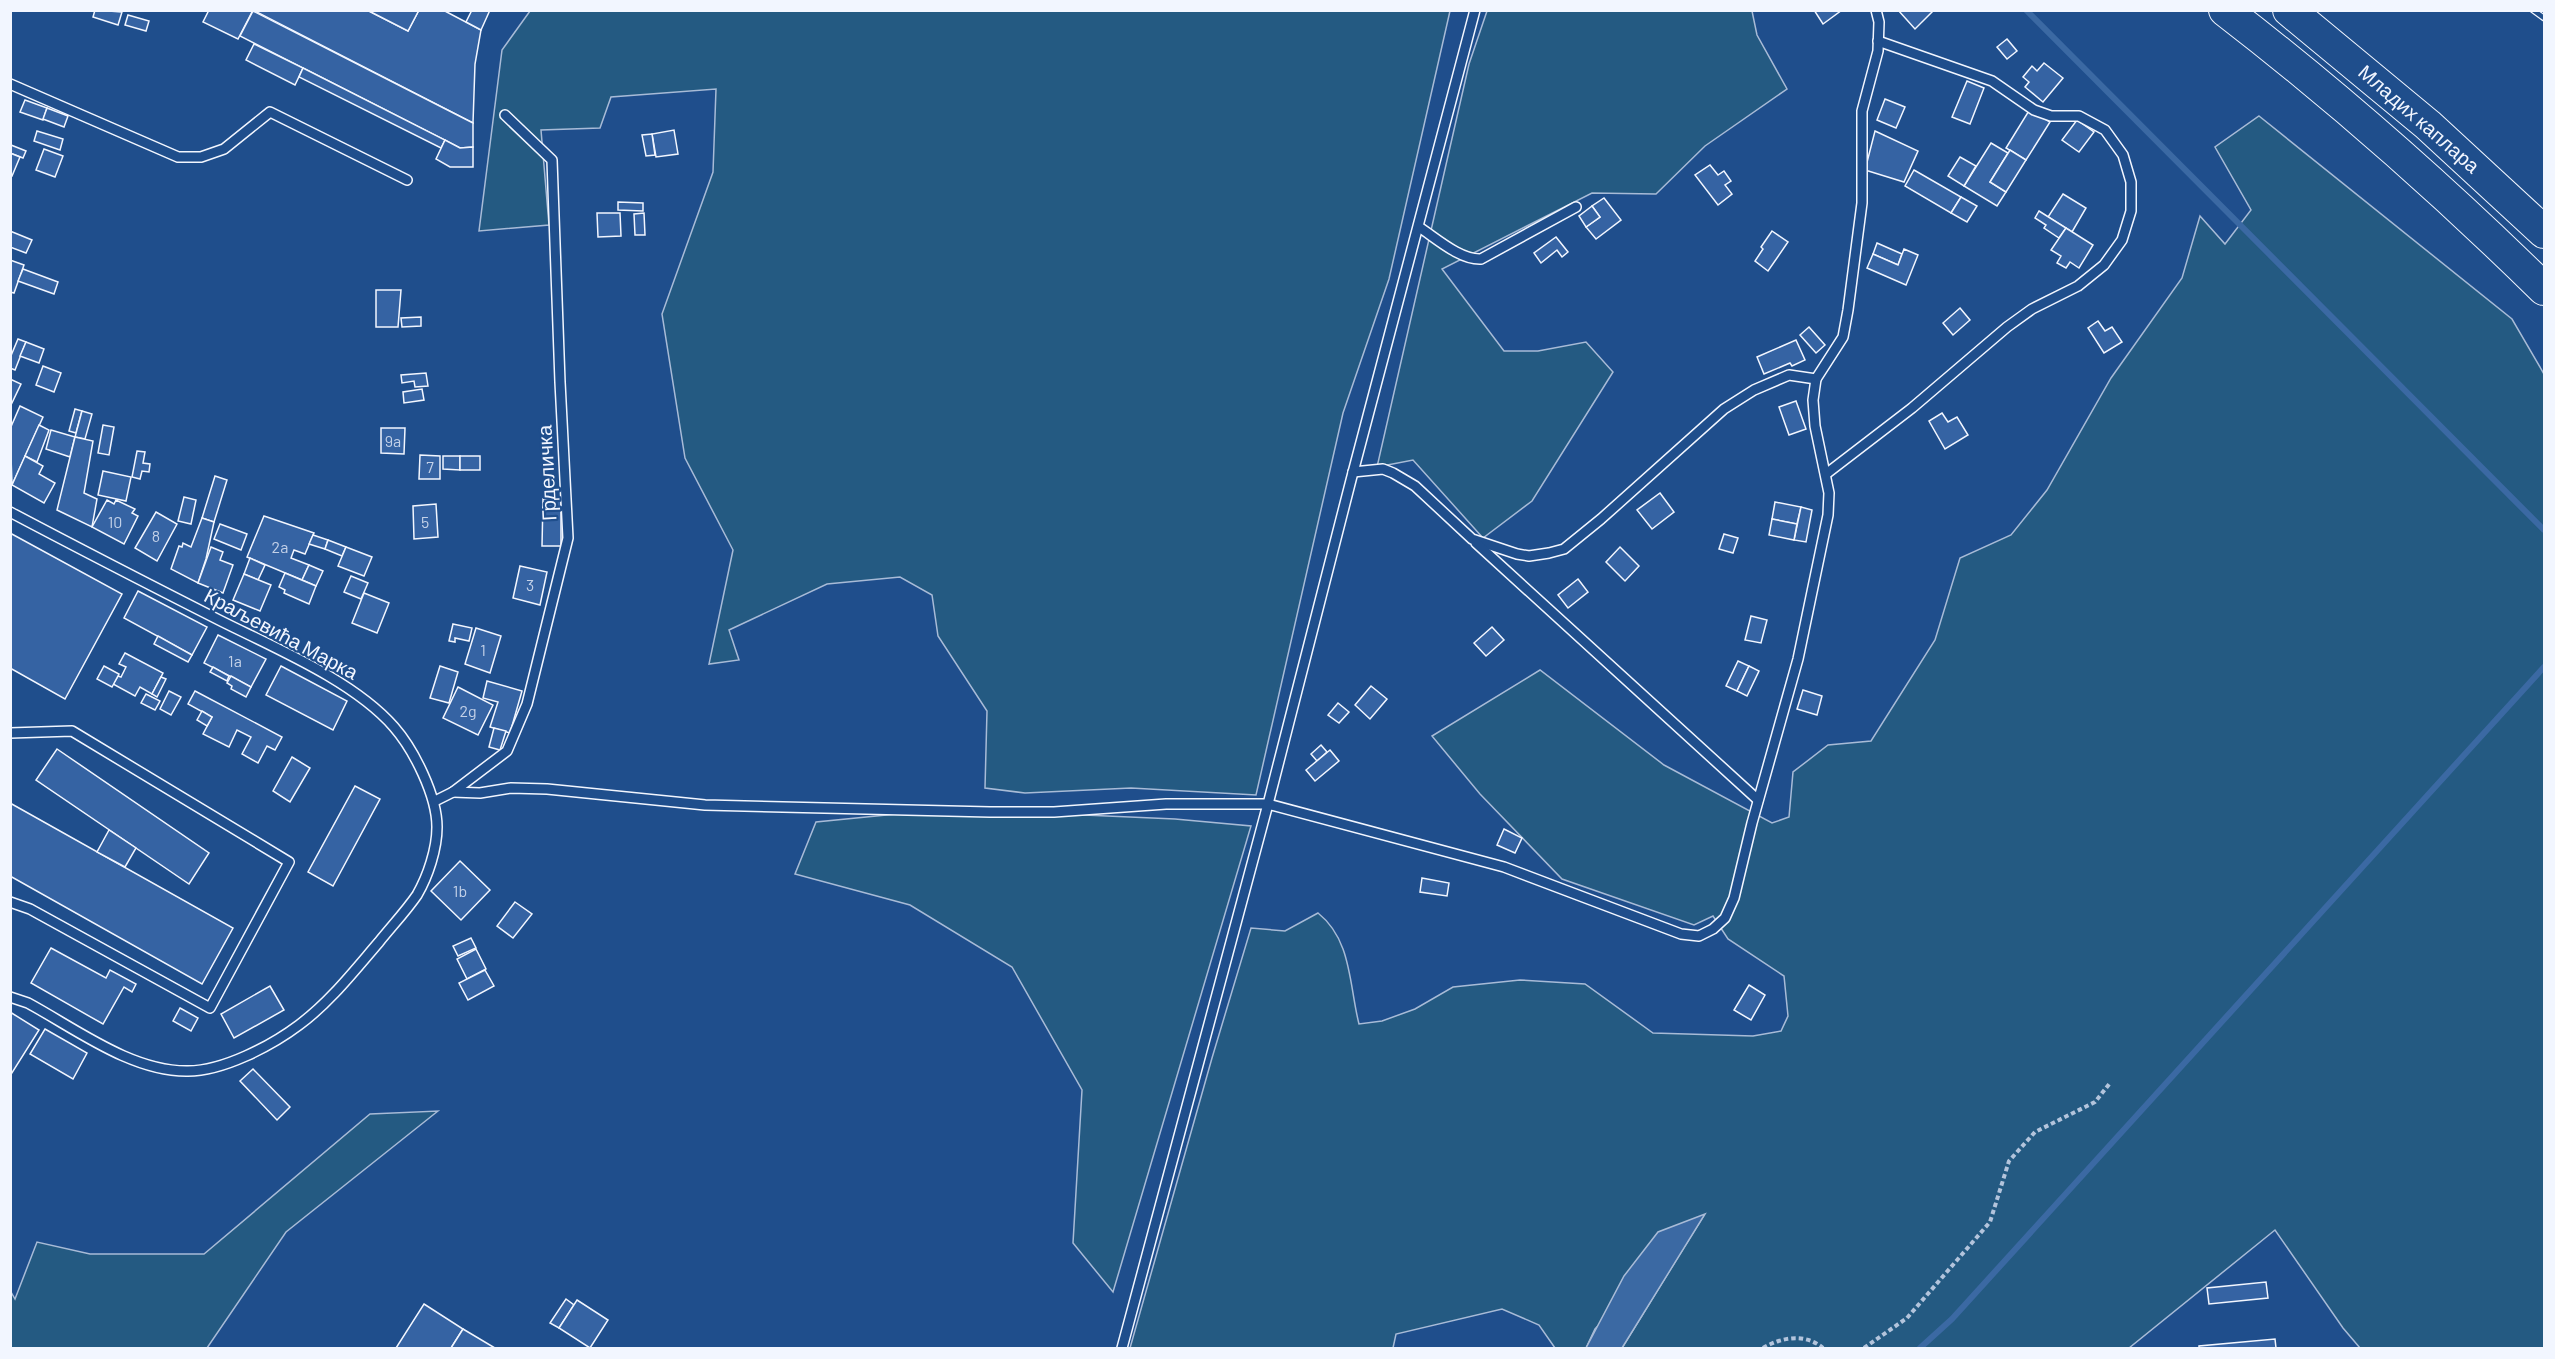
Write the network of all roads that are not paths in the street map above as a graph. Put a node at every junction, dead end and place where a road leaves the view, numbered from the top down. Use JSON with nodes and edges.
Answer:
{"nodes":[{"id":1,"x":1475,"y":10,"type":"edge"},
{"id":2,"x":1876,"y":10,"type":"edge"},
{"id":3,"x":2225,"y":10,"type":"edge"},
{"id":4,"x":2289,"y":10,"type":"edge"},
{"id":5,"x":1878,"y":40,"type":"junction"},
{"id":6,"x":10,"y":84,"type":"edge"},
{"id":7,"x":505,"y":116,"type":"dead end"},
{"id":8,"x":407,"y":180,"type":"dead end"},
{"id":9,"x":1576,"y":207,"type":"dead end"},
{"id":10,"x":2462,"y":210,"type":"junction"},
{"id":11,"x":1419,"y":227,"type":"junction"},
{"id":12,"x":2544,"y":232,"type":"edge"},
{"id":13,"x":2544,"y":289,"type":"edge"},
{"id":14,"x":2544,"y":307,"type":"edge"},
{"id":15,"x":1816,"y":379,"type":"junction"},
{"id":16,"x":1353,"y":472,"type":"junction"},
{"id":17,"x":1826,"y":474,"type":"junction"},
{"id":18,"x":10,"y":512,"type":"edge"},
{"id":19,"x":1472,"y":538,"type":"junction"},
{"id":20,"x":10,"y":733,"type":"edge"},
{"id":21,"x":453,"y":792,"type":"junction"},
{"id":22,"x":435,"y":801,"type":"junction"},
{"id":23,"x":1758,"y":801,"type":"junction"},
{"id":24,"x":1268,"y":804,"type":"junction"},
{"id":25,"x":10,"y":902,"type":"edge"},
{"id":26,"x":10,"y":997,"type":"edge"},
{"id":27,"x":1122,"y":1348,"type":"edge"}],
"edges":[{"from":1,"to":11,"type":"lane"},
{"from":2,"to":5,"type":"lane"},
{"from":3,"to":10,"type":"highway","name":"Младих каплара"},
{"from":4,"to":12,"type":"highway","name":"Младих каплара"},
{"from":5,"to":15,"type":"lane"},
{"from":5,"to":17,"type":"lane"},
{"from":6,"to":8,"type":"lane"},
{"from":7,"to":21,"type":"lane","name":"Грделичка"},
{"from":9,"to":11,"type":"lane"},
{"from":10,"to":13,"type":"highway"},
{"from":10,"to":14,"type":"highway"},
{"from":11,"to":16,"type":"lane"},
{"from":15,"to":17,"type":"lane"},
{"from":15,"to":19,"type":"lane"},
{"from":16,"to":19,"type":"lane"},
{"from":16,"to":24,"type":"lane"},
{"from":17,"to":23,"type":"lane"},
{"from":18,"to":22,"type":"lane","name":"Краљевића Марка"},
{"from":19,"to":23,"type":"lane"},
{"from":20,"to":25,"type":"lane"},
{"from":21,"to":22,"type":"lane","name":"Грделичка"},
{"from":21,"to":24,"type":"lane"},
{"from":22,"to":26,"type":"lane","name":"Краљевића Марка"},
{"from":23,"to":24,"type":"lane"},
{"from":24,"to":27,"type":"lane"}]}
